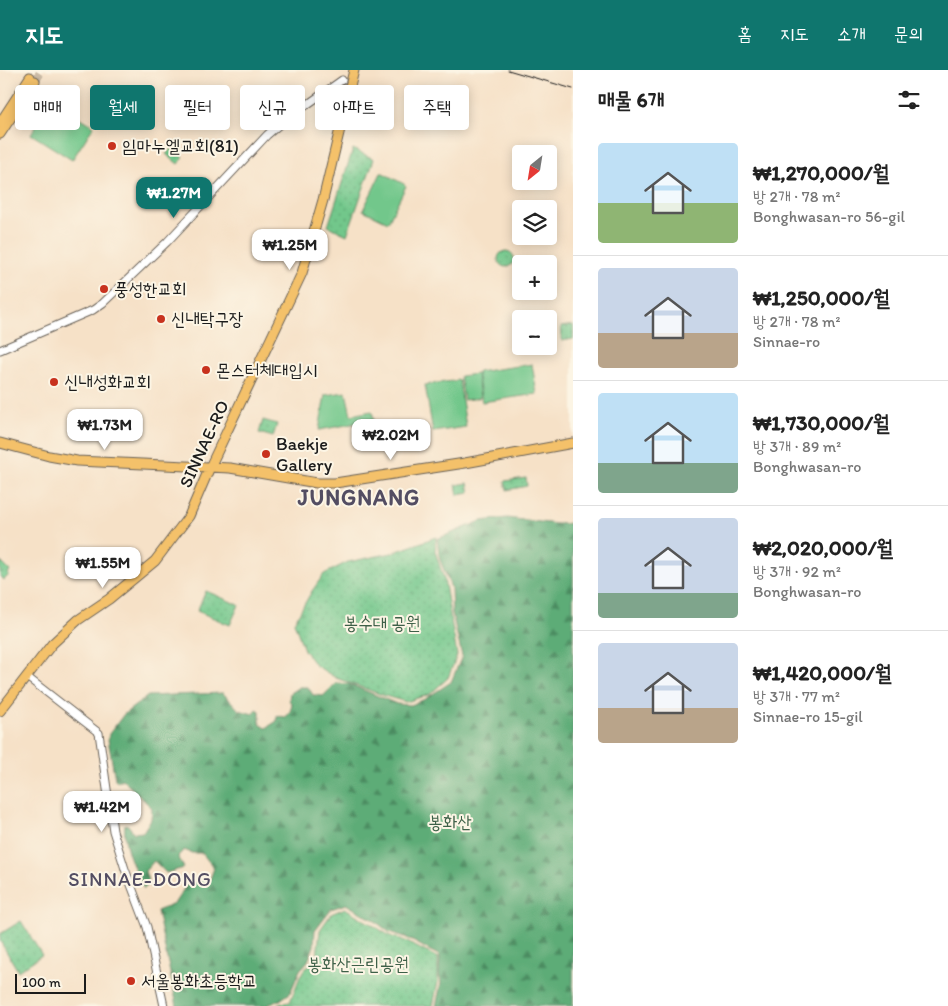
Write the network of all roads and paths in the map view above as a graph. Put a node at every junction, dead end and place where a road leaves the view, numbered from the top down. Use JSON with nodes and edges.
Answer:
{"nodes":[{"id":1,"x":354,"y":70,"type":"edge"},
{"id":2,"x":342,"y":80,"type":"dead end"},
{"id":3,"x":0,"y":123,"type":"edge"},
{"id":4,"x":0,"y":134,"type":"edge"},
{"id":5,"x":0,"y":350,"type":"edge"},
{"id":6,"x":0,"y":442,"type":"edge"},
{"id":7,"x":573,"y":443,"type":"edge"},
{"id":8,"x":210,"y":467,"type":"junction"},
{"id":9,"x":26,"y":677,"type":"junction"},
{"id":10,"x":0,"y":712,"type":"edge"},
{"id":11,"x":164,"y":1006,"type":"edge"}],
"edges":[{"from":1,"to":8,"type":"main road","name":"SINNAE-RO"},
{"from":2,"to":5,"type":"street"},
{"from":3,"to":4,"type":"main road"},
{"from":6,"to":8,"type":"main road"},
{"from":7,"to":8,"type":"main road"},
{"from":8,"to":9,"type":"main road","name":"SINNAE-RO"},
{"from":9,"to":10,"type":"main road","name":"SINNAE-RO"},
{"from":9,"to":11,"type":"street"}]}
